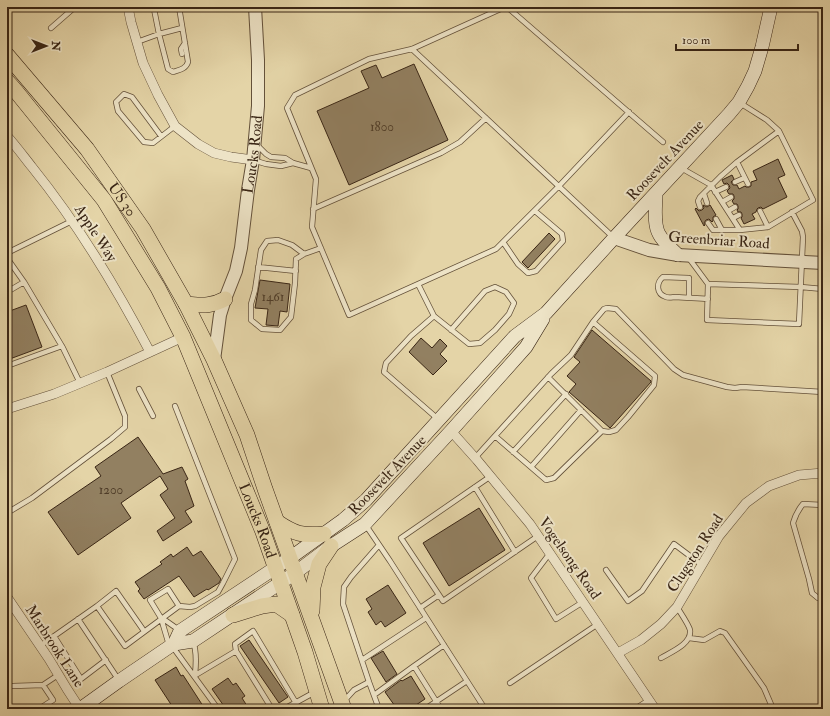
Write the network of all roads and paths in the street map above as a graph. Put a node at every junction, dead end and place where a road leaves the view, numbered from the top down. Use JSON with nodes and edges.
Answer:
{"nodes":[{"id":1,"x":75,"y":7,"type":"edge"},
{"id":2,"x":128,"y":7,"type":"edge"},
{"id":3,"x":165,"y":7,"type":"edge"},
{"id":4,"x":179,"y":7,"type":"edge"},
{"id":5,"x":255,"y":7,"type":"edge"},
{"id":6,"x":506,"y":7,"type":"edge"},
{"id":7,"x":771,"y":7,"type":"edge"},
{"id":8,"x":51,"y":28,"type":"dead end"},
{"id":9,"x":182,"y":28,"type":"junction"},
{"id":10,"x":159,"y":34,"type":"junction"},
{"id":11,"x":137,"y":42,"type":"junction"},
{"id":12,"x":185,"y":44,"type":"junction"},
{"id":13,"x":412,"y":49,"type":"junction"},
{"id":14,"x":182,"y":54,"type":"dead end"},
{"id":15,"x":7,"y":55,"type":"edge"},
{"id":16,"x":183,"y":61,"type":"dead end"},
{"id":17,"x":182,"y":69,"type":"junction"},
{"id":18,"x":7,"y":81,"type":"edge"},
{"id":19,"x":739,"y":102,"type":"junction"},
{"id":20,"x":628,"y":112,"type":"junction"},
{"id":21,"x":486,"y":118,"type":"junction"},
{"id":22,"x":175,"y":126,"type":"junction"},
{"id":23,"x":779,"y":131,"type":"junction"},
{"id":24,"x":7,"y":136,"type":"edge"},
{"id":25,"x":161,"y":136,"type":"junction"},
{"id":26,"x":255,"y":142,"type":"junction"},
{"id":27,"x":663,"y":142,"type":"dead end"},
{"id":28,"x":253,"y":160,"type":"junction"},
{"id":29,"x":737,"y":162,"type":"junction"},
{"id":30,"x":293,"y":163,"type":"junction"},
{"id":31,"x":311,"y":168,"type":"junction"},
{"id":32,"x":680,"y":168,"type":"junction"},
{"id":33,"x":744,"y":178,"type":"junction"},
{"id":34,"x":735,"y":182,"type":"dead end"},
{"id":35,"x":748,"y":184,"type":"dead end"},
{"id":36,"x":711,"y":185,"type":"junction"},
{"id":37,"x":559,"y":186,"type":"junction"},
{"id":38,"x":726,"y":187,"type":"dead end"},
{"id":39,"x":715,"y":192,"type":"junction"},
{"id":40,"x":656,"y":193,"type":"junction"},
{"id":41,"x":704,"y":194,"type":"junction"},
{"id":42,"x":731,"y":197,"type":"dead end"},
{"id":43,"x":722,"y":202,"type":"junction"},
{"id":44,"x":708,"y":203,"type":"dead end"},
{"id":45,"x":700,"y":207,"type":"dead end"},
{"id":46,"x":735,"y":207,"type":"dead end"},
{"id":47,"x":313,"y":209,"type":"junction"},
{"id":48,"x":535,"y":210,"type":"junction"},
{"id":49,"x":760,"y":210,"type":"dead end"},
{"id":50,"x":728,"y":211,"type":"junction"},
{"id":51,"x":792,"y":212,"type":"junction"},
{"id":52,"x":739,"y":215,"type":"dead end"},
{"id":53,"x":733,"y":218,"type":"junction"},
{"id":54,"x":716,"y":219,"type":"dead end"},
{"id":55,"x":72,"y":221,"type":"junction"},
{"id":56,"x":708,"y":223,"type":"dead end"},
{"id":57,"x":768,"y":227,"type":"junction"},
{"id":58,"x":722,"y":230,"type":"junction"},
{"id":59,"x":740,"y":230,"type":"junction"},
{"id":60,"x":614,"y":238,"type":"junction"},
{"id":61,"x":503,"y":242,"type":"junction"},
{"id":62,"x":321,"y":248,"type":"junction"},
{"id":63,"x":7,"y":253,"type":"edge"},
{"id":64,"x":304,"y":254,"type":"junction"},
{"id":65,"x":683,"y":256,"type":"junction"},
{"id":66,"x":7,"y":258,"type":"edge"},
{"id":67,"x":802,"y":261,"type":"junction"},
{"id":68,"x":823,"y":263,"type":"edge"},
{"id":69,"x":258,"y":267,"type":"junction"},
{"id":70,"x":296,"y":271,"type":"junction"},
{"id":71,"x":24,"y":282,"type":"junction"},
{"id":72,"x":418,"y":284,"type":"junction"},
{"id":73,"x":708,"y":284,"type":"junction"},
{"id":74,"x":801,"y":287,"type":"junction"},
{"id":75,"x":823,"y":289,"type":"edge"},
{"id":76,"x":7,"y":292,"type":"edge"},
{"id":77,"x":689,"y":298,"type":"junction"},
{"id":78,"x":225,"y":299,"type":"junction"},
{"id":79,"x":708,"y":299,"type":"junction"},
{"id":80,"x":186,"y":304,"type":"junction"},
{"id":81,"x":546,"y":313,"type":"junction"},
{"id":82,"x":434,"y":316,"type":"junction"},
{"id":83,"x":593,"y":322,"type":"junction"},
{"id":84,"x":452,"y":330,"type":"junction"},
{"id":85,"x":183,"y":337,"type":"junction"},
{"id":86,"x":62,"y":346,"type":"junction"},
{"id":87,"x":504,"y":348,"type":"junction"},
{"id":88,"x":150,"y":352,"type":"junction"},
{"id":89,"x":214,"y":360,"type":"junction"},
{"id":90,"x":7,"y":366,"type":"edge"},
{"id":91,"x":107,"y":372,"type":"junction"},
{"id":92,"x":548,"y":377,"type":"junction"},
{"id":93,"x":80,"y":383,"type":"junction"},
{"id":94,"x":139,"y":389,"type":"dead end"},
{"id":95,"x":823,"y":392,"type":"edge"},
{"id":96,"x":566,"y":394,"type":"junction"},
{"id":97,"x":175,"y":406,"type":"dead end"},
{"id":98,"x":7,"y":409,"type":"edge"},
{"id":99,"x":581,"y":410,"type":"junction"},
{"id":100,"x":153,"y":416,"type":"dead end"},
{"id":101,"x":439,"y":420,"type":"junction"},
{"id":102,"x":451,"y":431,"type":"junction"},
{"id":103,"x":602,"y":431,"type":"junction"},
{"id":104,"x":495,"y":436,"type":"junction"},
{"id":105,"x":513,"y":452,"type":"junction"},
{"id":106,"x":475,"y":458,"type":"junction"},
{"id":107,"x":530,"y":467,"type":"junction"},
{"id":108,"x":823,"y":473,"type":"edge"},
{"id":109,"x":490,"y":476,"type":"junction"},
{"id":110,"x":475,"y":487,"type":"junction"},
{"id":111,"x":823,"y":505,"type":"edge"},
{"id":112,"x":7,"y":513,"type":"edge"},
{"id":113,"x":277,"y":522,"type":"junction"},
{"id":114,"x":365,"y":524,"type":"junction"},
{"id":115,"x":538,"y":536,"type":"junction"},
{"id":116,"x":327,"y":540,"type":"junction"},
{"id":117,"x":380,"y":545,"type":"junction"},
{"id":118,"x":515,"y":552,"type":"junction"},
{"id":119,"x":550,"y":553,"type":"junction"},
{"id":120,"x":290,"y":558,"type":"junction"},
{"id":121,"x":702,"y":565,"type":"junction"},
{"id":122,"x":276,"y":567,"type":"junction"},
{"id":123,"x":606,"y":570,"type":"dead end"},
{"id":124,"x":295,"y":573,"type":"junction"},
{"id":125,"x":281,"y":582,"type":"junction"},
{"id":126,"x":439,"y":595,"type":"junction"},
{"id":127,"x":7,"y":597,"type":"edge"},
{"id":128,"x":823,"y":598,"type":"edge"},
{"id":129,"x":583,"y":602,"type":"junction"},
{"id":130,"x":97,"y":606,"type":"junction"},
{"id":131,"x":179,"y":606,"type":"junction"},
{"id":132,"x":677,"y":607,"type":"junction"},
{"id":133,"x":420,"y":608,"type":"junction"},
{"id":134,"x":233,"y":615,"type":"junction"},
{"id":135,"x":292,"y":615,"type":"junction"},
{"id":136,"x":162,"y":618,"type":"junction"},
{"id":137,"x":311,"y":618,"type":"junction"},
{"id":138,"x":426,"y":618,"type":"junction"},
{"id":139,"x":78,"y":619,"type":"junction"},
{"id":140,"x":598,"y":624,"type":"junction"},
{"id":141,"x":144,"y":631,"type":"junction"},
{"id":142,"x":180,"y":631,"type":"junction"},
{"id":143,"x":54,"y":636,"type":"junction"},
{"id":144,"x":689,"y":638,"type":"junction"},
{"id":145,"x":193,"y":642,"type":"junction"},
{"id":146,"x":172,"y":645,"type":"junction"},
{"id":147,"x":444,"y":645,"type":"junction"},
{"id":148,"x":40,"y":646,"type":"junction"},
{"id":149,"x":236,"y":652,"type":"junction"},
{"id":150,"x":618,"y":653,"type":"junction"},
{"id":151,"x":661,"y":658,"type":"dead end"},
{"id":152,"x":106,"y":660,"type":"junction"},
{"id":153,"x":362,"y":660,"type":"junction"},
{"id":154,"x":414,"y":666,"type":"junction"},
{"id":155,"x":58,"y":675,"type":"junction"},
{"id":156,"x":195,"y":676,"type":"junction"},
{"id":157,"x":119,"y":681,"type":"junction"},
{"id":158,"x":467,"y":681,"type":"junction"},
{"id":159,"x":369,"y":682,"type":"junction"},
{"id":160,"x":510,"y":683,"type":"dead end"},
{"id":161,"x":43,"y":685,"type":"junction"},
{"id":162,"x":12,"y":686,"type":"dead end"},
{"id":163,"x":317,"y":691,"type":"junction"},
{"id":164,"x":374,"y":695,"type":"junction"},
{"id":165,"x":649,"y":700,"type":"junction"},
{"id":166,"x":436,"y":701,"type":"junction"},
{"id":167,"x":296,"y":703,"type":"junction"},
{"id":168,"x":343,"y":706,"type":"edge"},
{"id":169,"x":39,"y":709,"type":"edge"},
{"id":170,"x":80,"y":709,"type":"edge"},
{"id":171,"x":218,"y":709,"type":"edge"},
{"id":172,"x":272,"y":709,"type":"edge"},
{"id":173,"x":284,"y":709,"type":"edge"},
{"id":174,"x":298,"y":709,"type":"edge"},
{"id":175,"x":322,"y":709,"type":"edge"},
{"id":176,"x":379,"y":709,"type":"edge"},
{"id":177,"x":425,"y":709,"type":"edge"},
{"id":178,"x":441,"y":709,"type":"edge"},
{"id":179,"x":485,"y":709,"type":"edge"},
{"id":180,"x":635,"y":709,"type":"edge"},
{"id":181,"x":656,"y":709,"type":"edge"},
{"id":182,"x":773,"y":709,"type":"edge"}],
"edges":[{"from":1,"to":8,"type":"lane"},
{"from":2,"to":11,"type":"street"},
{"from":3,"to":10,"type":"lane"},
{"from":4,"to":9,"type":"lane"},
{"from":5,"to":26,"type":"street","name":"Loucks Road"},
{"from":6,"to":13,"type":"lane"},
{"from":6,"to":20,"type":"lane"},
{"from":7,"to":19,"type":"main road","name":"Roosevelt Avenue"},
{"from":9,"to":10,"type":"lane"},
{"from":9,"to":12,"type":"lane"},
{"from":10,"to":11,"type":"lane"},
{"from":10,"to":17,"type":"lane"},
{"from":11,"to":22,"type":"street"},
{"from":12,"to":14,"type":"lane"},
{"from":12,"to":17,"type":"lane"},
{"from":13,"to":21,"type":"lane"},
{"from":13,"to":31,"type":"lane"},
{"from":15,"to":80,"type":"highway","name":"US 30","number":"US 30"},
{"from":16,"to":17,"type":"lane"},
{"from":18,"to":85,"type":"highway","name":"US 30","number":"US 30"},
{"from":19,"to":23,"type":"lane"},
{"from":19,"to":32,"type":"main road","name":"Roosevelt Avenue"},
{"from":20,"to":27,"type":"lane"},
{"from":20,"to":37,"type":"lane"},
{"from":21,"to":37,"type":"lane"},
{"from":21,"to":47,"type":"lane"},
{"from":22,"to":25,"type":"lane"},
{"from":22,"to":28,"type":"street"},
{"from":23,"to":29,"type":"lane"},
{"from":23,"to":51,"type":"lane"},
{"from":24,"to":55,"type":"street","name":"Apple Way"},
{"from":25,"to":25,"type":"lane"},
{"from":26,"to":28,"type":"street","name":"Loucks Road"},
{"from":26,"to":30,"type":"lane"},
{"from":28,"to":30,"type":"lane"},
{"from":28,"to":78,"type":"street","name":"Loucks Road"},
{"from":29,"to":33,"type":"lane"},
{"from":29,"to":36,"type":"lane"},
{"from":30,"to":31,"type":"lane"},
{"from":31,"to":47,"type":"lane"},
{"from":32,"to":36,"type":"lane"},
{"from":32,"to":40,"type":"main road","name":"Roosevelt Avenue"},
{"from":33,"to":34,"type":"lane"},
{"from":33,"to":35,"type":"lane"},
{"from":36,"to":39,"type":"lane"},
{"from":36,"to":41,"type":"lane"},
{"from":37,"to":48,"type":"lane"},
{"from":37,"to":60,"type":"lane"},
{"from":38,"to":39,"type":"lane"},
{"from":39,"to":43,"type":"lane"},
{"from":40,"to":60,"type":"main road","name":"Roosevelt Avenue"},
{"from":40,"to":65,"type":"main road"},
{"from":41,"to":44,"type":"lane"},
{"from":41,"to":45,"type":"lane"},
{"from":42,"to":43,"type":"lane"},
{"from":43,"to":50,"type":"lane"},
{"from":46,"to":50,"type":"lane"},
{"from":47,"to":62,"type":"lane"},
{"from":48,"to":61,"type":"lane"},
{"from":48,"to":61,"type":"lane"},
{"from":49,"to":57,"type":"lane"},
{"from":50,"to":53,"type":"lane"},
{"from":51,"to":57,"type":"lane"},
{"from":51,"to":67,"type":"lane"},
{"from":52,"to":53,"type":"lane"},
{"from":53,"to":59,"type":"lane"},
{"from":54,"to":58,"type":"lane"},
{"from":55,"to":63,"type":"lane"},
{"from":55,"to":88,"type":"street","name":"Apple Way"},
{"from":56,"to":58,"type":"lane"},
{"from":57,"to":59,"type":"lane"},
{"from":58,"to":59,"type":"lane"},
{"from":60,"to":65,"type":"street","name":"Greenbriar Road"},
{"from":60,"to":81,"type":"main road","name":"Roosevelt Avenue"},
{"from":61,"to":72,"type":"lane"},
{"from":62,"to":64,"type":"lane"},
{"from":62,"to":72,"type":"lane"},
{"from":64,"to":69,"type":"lane"},
{"from":64,"to":70,"type":"lane"},
{"from":65,"to":67,"type":"street","name":"Greenbriar Road"},
{"from":65,"to":73,"type":"lane"},
{"from":66,"to":71,"type":"lane"},
{"from":67,"to":68,"type":"street","name":"Greenbriar Road"},
{"from":67,"to":74,"type":"lane"},
{"from":69,"to":70,"type":"lane"},
{"from":69,"to":70,"type":"lane"},
{"from":71,"to":76,"type":"lane"},
{"from":71,"to":86,"type":"lane"},
{"from":72,"to":82,"type":"lane"},
{"from":73,"to":74,"type":"lane"},
{"from":73,"to":79,"type":"lane"},
{"from":74,"to":75,"type":"lane"},
{"from":74,"to":79,"type":"lane"},
{"from":77,"to":77,"type":"lane"},
{"from":77,"to":79,"type":"lane"},
{"from":78,"to":80,"type":"highway"},
{"from":78,"to":89,"type":"street","name":"Loucks Road"},
{"from":80,"to":89,"type":"highway","name":"US 30","number":"US 30"},
{"from":81,"to":87,"type":"main road","name":"Roosevelt Avenue"},
{"from":81,"to":102,"type":"main road","name":"Roosevelt Avenue"},
{"from":82,"to":84,"type":"lane"},
{"from":82,"to":101,"type":"lane"},
{"from":83,"to":92,"type":"lane"},
{"from":83,"to":95,"type":"lane"},
{"from":83,"to":103,"type":"lane"},
{"from":84,"to":84,"type":"lane"},
{"from":85,"to":88,"type":"street"},
{"from":85,"to":122,"type":"highway","name":"Loucks Road","number":"US 30"},
{"from":86,"to":90,"type":"lane"},
{"from":86,"to":93,"type":"lane"},
{"from":87,"to":101,"type":"main road","name":"Roosevelt Avenue"},
{"from":87,"to":102,"type":"main road"},
{"from":88,"to":91,"type":"street"},
{"from":89,"to":113,"type":"highway","name":"Loucks Road","number":"US 30"},
{"from":91,"to":93,"type":"street"},
{"from":91,"to":112,"type":"lane"},
{"from":92,"to":96,"type":"lane"},
{"from":92,"to":104,"type":"lane"},
{"from":93,"to":98,"type":"street"},
{"from":94,"to":100,"type":"lane"},
{"from":96,"to":99,"type":"lane"},
{"from":96,"to":105,"type":"lane"},
{"from":97,"to":131,"type":"lane"},
{"from":99,"to":103,"type":"lane"},
{"from":99,"to":107,"type":"lane"},
{"from":101,"to":116,"type":"main road","name":"Roosevelt Avenue"},
{"from":102,"to":106,"type":"street","name":"Vogelsong Road"},
{"from":102,"to":114,"type":"main road","name":"Roosevelt Avenue"},
{"from":103,"to":107,"type":"lane"},
{"from":104,"to":105,"type":"lane"},
{"from":104,"to":106,"type":"lane"},
{"from":105,"to":107,"type":"lane"},
{"from":106,"to":109,"type":"street","name":"Vogelsong Road"},
{"from":108,"to":121,"type":"street","name":"Clugston Road"},
{"from":109,"to":110,"type":"lane"},
{"from":109,"to":115,"type":"street","name":"Vogelsong Road"},
{"from":110,"to":118,"type":"lane"},
{"from":110,"to":126,"type":"lane"},
{"from":111,"to":128,"type":"lane"},
{"from":113,"to":116,"type":"highway"},
{"from":113,"to":120,"type":"highway","name":"Loucks Road","number":"US 30"},
{"from":114,"to":116,"type":"main road","name":"Roosevelt Avenue"},
{"from":114,"to":117,"type":"lane"},
{"from":115,"to":118,"type":"lane"},
{"from":115,"to":119,"type":"street","name":"Vogelsong Road"},
{"from":116,"to":120,"type":"main road","name":"Roosevelt Avenue"},
{"from":116,"to":124,"type":"main road","name":"Roosevelt Avenue"},
{"from":116,"to":137,"type":"highway"},
{"from":117,"to":133,"type":"lane"},
{"from":117,"to":153,"type":"lane"},
{"from":118,"to":126,"type":"lane"},
{"from":119,"to":129,"type":"street","name":"Vogelsong Road"},
{"from":119,"to":129,"type":"lane"},
{"from":120,"to":122,"type":"main road","name":"Roosevelt Avenue"},
{"from":120,"to":124,"type":"highway","name":"Loucks Road","number":"US 30"},
{"from":121,"to":123,"type":"lane"},
{"from":121,"to":132,"type":"street","name":"Clugston Road"},
{"from":122,"to":125,"type":"highway","name":"Loucks Road","number":"US 30"},
{"from":122,"to":142,"type":"main road","name":"Roosevelt Avenue"},
{"from":124,"to":125,"type":"main road","name":"Roosevelt Avenue"},
{"from":124,"to":137,"type":"highway","name":"Loucks Road","number":"US 30"},
{"from":125,"to":134,"type":"main road","name":"Roosevelt Avenue"},
{"from":125,"to":135,"type":"highway","name":"Loucks Road","number":"US 30"},
{"from":126,"to":133,"type":"lane"},
{"from":127,"to":148,"type":"street","name":"Marbrook Lane"},
{"from":129,"to":140,"type":"street","name":"Vogelsong Road"},
{"from":130,"to":139,"type":"lane"},
{"from":130,"to":141,"type":"lane"},
{"from":130,"to":141,"type":"lane"},
{"from":131,"to":136,"type":"lane"},
{"from":131,"to":136,"type":"lane"},
{"from":132,"to":144,"type":"lane"},
{"from":132,"to":150,"type":"street","name":"Clugston Road"},
{"from":133,"to":138,"type":"lane"},
{"from":134,"to":135,"type":"highway"},
{"from":134,"to":145,"type":"main road","name":"Roosevelt Avenue"},
{"from":135,"to":163,"type":"highway","name":"Loucks Road","number":"US 30"},
{"from":136,"to":141,"type":"lane"},
{"from":136,"to":142,"type":"lane"},
{"from":136,"to":146,"type":"lane"},
{"from":137,"to":168,"type":"highway","name":"Loucks Road","number":"US 30"},
{"from":138,"to":147,"type":"lane"},
{"from":138,"to":153,"type":"lane"},
{"from":139,"to":143,"type":"lane"},
{"from":139,"to":152,"type":"lane"},
{"from":140,"to":150,"type":"street","name":"Vogelsong Road"},
{"from":140,"to":160,"type":"lane"},
{"from":142,"to":146,"type":"main road"},
{"from":143,"to":148,"type":"lane"},
{"from":143,"to":152,"type":"lane"},
{"from":144,"to":151,"type":"lane"},
{"from":144,"to":182,"type":"lane"},
{"from":145,"to":146,"type":"main road","name":"Roosevelt Avenue"},
{"from":145,"to":156,"type":"lane"},
{"from":146,"to":156,"type":"lane"},
{"from":146,"to":157,"type":"main road","name":"Roosevelt Avenue"},
{"from":147,"to":154,"type":"lane"},
{"from":147,"to":158,"type":"lane"},
{"from":148,"to":155,"type":"street","name":"Marbrook Lane"},
{"from":149,"to":156,"type":"lane"},
{"from":149,"to":167,"type":"lane"},
{"from":149,"to":172,"type":"lane"},
{"from":150,"to":165,"type":"street","name":"Vogelsong Road"},
{"from":152,"to":157,"type":"lane"},
{"from":153,"to":159,"type":"lane"},
{"from":154,"to":164,"type":"lane"},
{"from":154,"to":166,"type":"lane"},
{"from":155,"to":161,"type":"lane"},
{"from":155,"to":170,"type":"street","name":"Marbrook Lane"},
{"from":156,"to":171,"type":"lane"},
{"from":157,"to":170,"type":"main road","name":"Roosevelt Avenue"},
{"from":158,"to":166,"type":"lane"},
{"from":158,"to":179,"type":"lane"},
{"from":159,"to":164,"type":"lane"},
{"from":159,"to":168,"type":"lane"},
{"from":161,"to":162,"type":"lane"},
{"from":161,"to":169,"type":"lane"},
{"from":163,"to":167,"type":"lane"},
{"from":163,"to":175,"type":"highway","name":"Loucks Road","number":"US 30"},
{"from":164,"to":176,"type":"lane"},
{"from":165,"to":180,"type":"lane"},
{"from":165,"to":181,"type":"street","name":"Vogelsong Road"},
{"from":166,"to":177,"type":"lane"},
{"from":166,"to":178,"type":"lane"},
{"from":167,"to":173,"type":"lane"},
{"from":167,"to":174,"type":"lane"}]}
